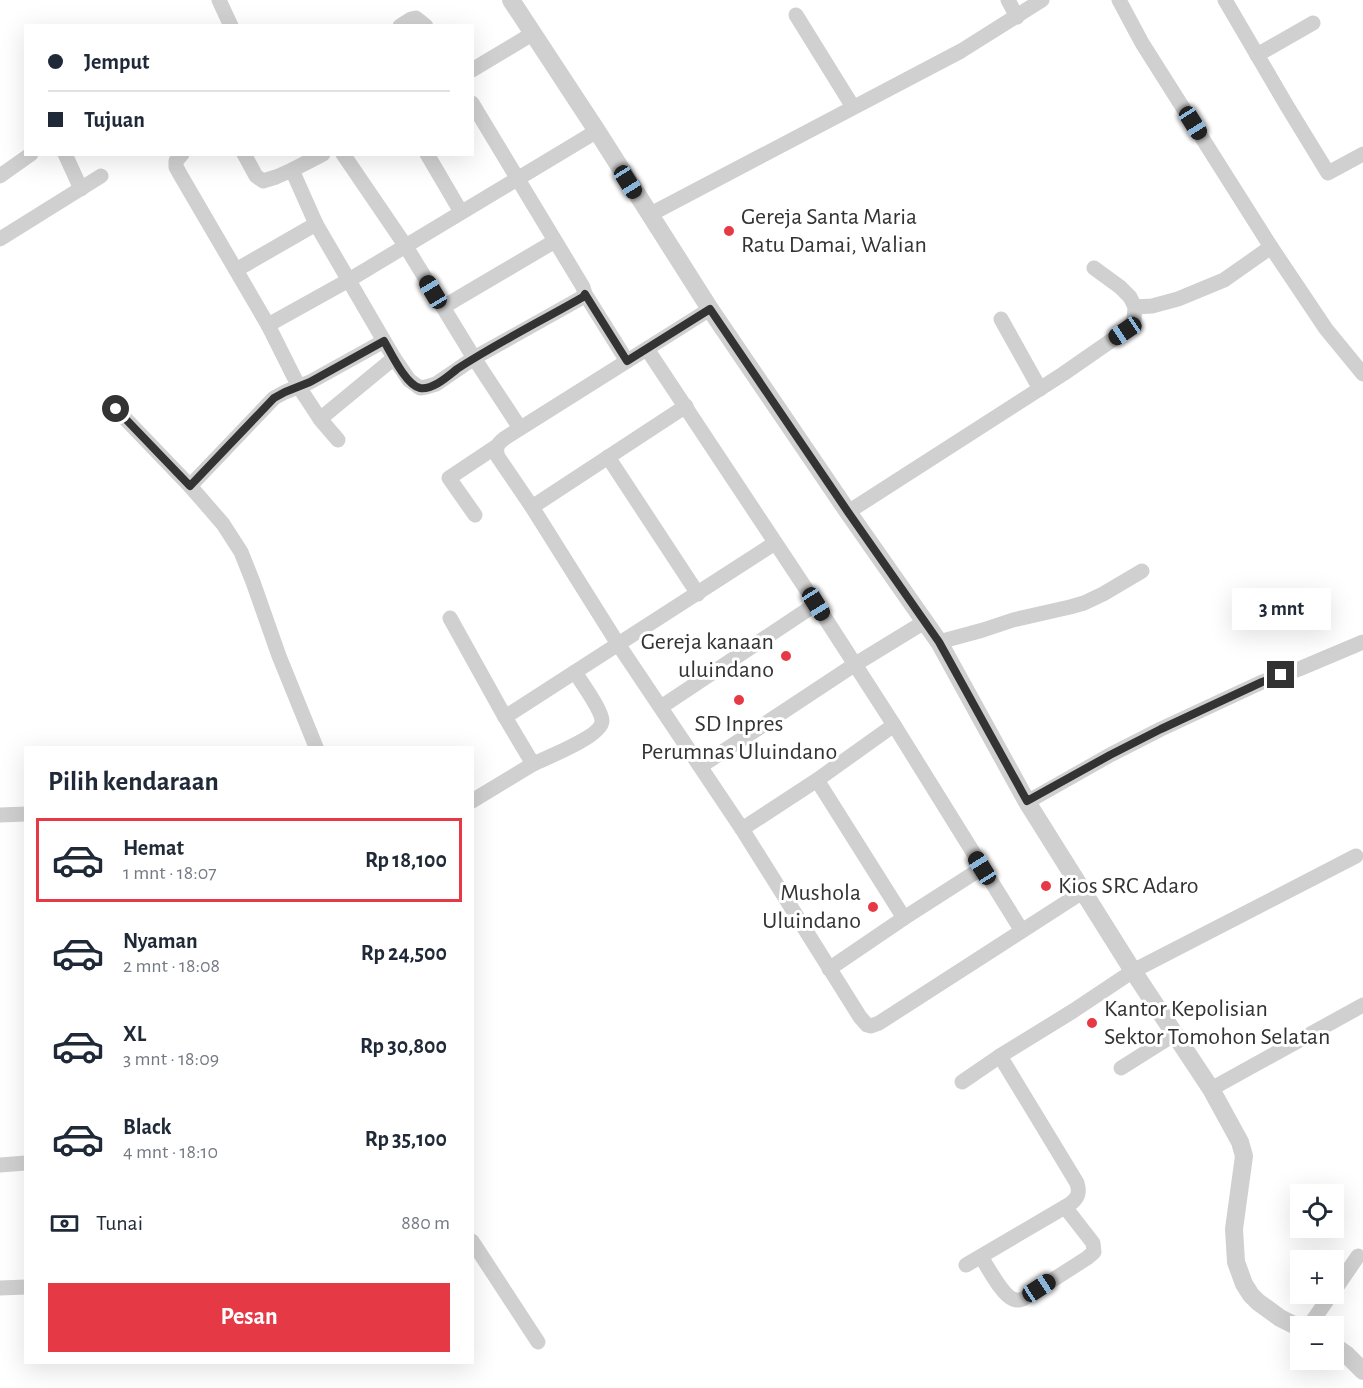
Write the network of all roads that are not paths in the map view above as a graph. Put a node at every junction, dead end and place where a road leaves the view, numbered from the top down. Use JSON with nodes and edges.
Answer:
{"nodes":[{"id":1,"x":219,"y":0,"type":"edge"},
{"id":2,"x":511,"y":0,"type":"edge"},
{"id":3,"x":1008,"y":0,"type":"edge"},
{"id":4,"x":1042,"y":0,"type":"edge"},
{"id":5,"x":1119,"y":0,"type":"edge"},
{"id":6,"x":1225,"y":0,"type":"edge"},
{"id":7,"x":796,"y":15,"type":"dead end"},
{"id":8,"x":1017,"y":17,"type":"junction"},
{"id":9,"x":1313,"y":22,"type":"dead end"},
{"id":10,"x":230,"y":24,"type":"edge"},
{"id":11,"x":403,"y":24,"type":"edge"},
{"id":12,"x":424,"y":24,"type":"edge"},
{"id":13,"x":532,"y":34,"type":"junction"},
{"id":14,"x":1257,"y":55,"type":"junction"},
{"id":15,"x":474,"y":69,"type":"edge"},
{"id":16,"x":474,"y":107,"type":"edge"},
{"id":17,"x":853,"y":107,"type":"junction"},
{"id":18,"x":597,"y":131,"type":"junction"},
{"id":19,"x":1363,"y":154,"type":"edge"},
{"id":20,"x":28,"y":156,"type":"edge"},
{"id":21,"x":66,"y":156,"type":"edge"},
{"id":22,"x":180,"y":156,"type":"edge"},
{"id":23,"x":245,"y":156,"type":"edge"},
{"id":24,"x":319,"y":156,"type":"edge"},
{"id":25,"x":344,"y":156,"type":"edge"},
{"id":26,"x":428,"y":156,"type":"edge"},
{"id":27,"x":292,"y":170,"type":"junction"},
{"id":28,"x":0,"y":176,"type":"edge"},
{"id":29,"x":102,"y":176,"type":"dead end"},
{"id":30,"x":518,"y":178,"type":"junction"},
{"id":31,"x":81,"y":189,"type":"junction"},
{"id":32,"x":461,"y":212,"type":"junction"},
{"id":33,"x":649,"y":215,"type":"junction"},
{"id":34,"x":316,"y":224,"type":"junction"},
{"id":35,"x":0,"y":239,"type":"edge"},
{"id":36,"x":555,"y":241,"type":"junction"},
{"id":37,"x":405,"y":245,"type":"junction"},
{"id":38,"x":1271,"y":248,"type":"junction"},
{"id":39,"x":1094,"y":268,"type":"dead end"},
{"id":40,"x":236,"y":270,"type":"junction"},
{"id":41,"x":349,"y":280,"type":"junction"},
{"id":42,"x":585,"y":294,"type":"junction"},
{"id":43,"x":443,"y":307,"type":"junction"},
{"id":44,"x":1135,"y":308,"type":"junction"},
{"id":45,"x":710,"y":309,"type":"junction"},
{"id":46,"x":1001,"y":319,"type":"dead end"},
{"id":47,"x":268,"y":325,"type":"junction"},
{"id":48,"x":384,"y":341,"type":"junction"},
{"id":49,"x":647,"y":349,"type":"junction"},
{"id":50,"x":394,"y":358,"type":"junction"},
{"id":51,"x":474,"y":358,"type":"junction"},
{"id":52,"x":627,"y":361,"type":"junction"},
{"id":53,"x":1363,"y":374,"type":"edge"},
{"id":54,"x":299,"y":387,"type":"junction"},
{"id":55,"x":1040,"y":389,"type":"junction"},
{"id":56,"x":686,"y":406,"type":"junction"},
{"id":57,"x":116,"y":409,"type":"dead end"},
{"id":58,"x":320,"y":419,"type":"junction"},
{"id":59,"x":520,"y":428,"type":"junction"},
{"id":60,"x":338,"y":440,"type":"dead end"},
{"id":61,"x":497,"y":446,"type":"junction"},
{"id":62,"x":608,"y":457,"type":"junction"},
{"id":63,"x":190,"y":486,"type":"junction"},
{"id":64,"x":532,"y":507,"type":"junction"},
{"id":65,"x":848,"y":512,"type":"junction"},
{"id":66,"x":475,"y":516,"type":"dead end"},
{"id":67,"x":775,"y":543,"type":"junction"},
{"id":68,"x":1142,"y":571,"type":"dead end"},
{"id":69,"x":698,"y":594,"type":"junction"},
{"id":70,"x":816,"y":604,"type":"junction"},
{"id":71,"x":450,"y":618,"type":"dead end"},
{"id":72,"x":926,"y":621,"type":"junction"},
{"id":73,"x":939,"y":642,"type":"junction"},
{"id":74,"x":1363,"y":642,"type":"edge"},
{"id":75,"x":618,"y":644,"type":"junction"},
{"id":76,"x":854,"y":665,"type":"junction"},
{"id":77,"x":575,"y":672,"type":"junction"},
{"id":78,"x":661,"y":707,"type":"junction"},
{"id":79,"x":506,"y":717,"type":"junction"},
{"id":80,"x":894,"y":725,"type":"junction"},
{"id":81,"x":316,"y":746,"type":"edge"},
{"id":82,"x":533,"y":764,"type":"junction"},
{"id":83,"x":700,"y":766,"type":"junction"},
{"id":84,"x":817,"y":780,"type":"junction"},
{"id":85,"x":474,"y":800,"type":"edge"},
{"id":86,"x":1027,"y":801,"type":"junction"},
{"id":87,"x":0,"y":814,"type":"edge"},
{"id":88,"x":24,"y":814,"type":"edge"},
{"id":89,"x":742,"y":829,"type":"junction"},
{"id":90,"x":1356,"y":856,"type":"dead end"},
{"id":91,"x":982,"y":868,"type":"junction"},
{"id":92,"x":1084,"y":891,"type":"junction"},
{"id":93,"x":904,"y":918,"type":"junction"},
{"id":94,"x":1022,"y":931,"type":"junction"},
{"id":95,"x":829,"y":969,"type":"junction"},
{"id":96,"x":1133,"y":971,"type":"junction"},
{"id":97,"x":1363,"y":1005,"type":"edge"},
{"id":98,"x":1175,"y":1034,"type":"junction"},
{"id":99,"x":1000,"y":1056,"type":"junction"},
{"id":100,"x":1121,"y":1068,"type":"dead end"},
{"id":101,"x":962,"y":1082,"type":"dead end"},
{"id":102,"x":1211,"y":1089,"type":"junction"},
{"id":103,"x":24,"y":1163,"type":"edge"},
{"id":104,"x":0,"y":1165,"type":"edge"},
{"id":105,"x":1065,"y":1207,"type":"junction"},
{"id":106,"x":474,"y":1244,"type":"edge"},
{"id":107,"x":1358,"y":1256,"type":"dead end"},
{"id":108,"x":981,"y":1257,"type":"junction"},
{"id":109,"x":966,"y":1265,"type":"dead end"},
{"id":110,"x":1344,"y":1276,"type":"edge"},
{"id":111,"x":24,"y":1287,"type":"edge"},
{"id":112,"x":0,"y":1288,"type":"edge"},
{"id":113,"x":1290,"y":1323,"type":"edge"},
{"id":114,"x":538,"y":1342,"type":"dead end"},
{"id":115,"x":1344,"y":1353,"type":"edge"},
{"id":116,"x":1363,"y":1371,"type":"edge"}],
"edges":[{"from":1,"to":10,"type":"street"},
{"from":2,"to":13,"type":"street"},
{"from":3,"to":8,"type":"street"},
{"from":4,"to":8,"type":"street"},
{"from":5,"to":38,"type":"street"},
{"from":6,"to":14,"type":"street"},
{"from":7,"to":17,"type":"street"},
{"from":8,"to":17,"type":"street"},
{"from":9,"to":14,"type":"street"},
{"from":11,"to":12,"type":"street"},
{"from":13,"to":15,"type":"street"},
{"from":13,"to":18,"type":"street"},
{"from":14,"to":19,"type":"street"},
{"from":16,"to":30,"type":"street"},
{"from":17,"to":33,"type":"street"},
{"from":18,"to":30,"type":"street"},
{"from":18,"to":33,"type":"street"},
{"from":20,"to":28,"type":"street"},
{"from":21,"to":31,"type":"street"},
{"from":22,"to":40,"type":"street"},
{"from":23,"to":27,"type":"street"},
{"from":24,"to":27,"type":"street"},
{"from":25,"to":37,"type":"street"},
{"from":26,"to":32,"type":"street"},
{"from":27,"to":34,"type":"street"},
{"from":29,"to":31,"type":"street"},
{"from":30,"to":32,"type":"street"},
{"from":30,"to":36,"type":"street"},
{"from":31,"to":35,"type":"street"},
{"from":32,"to":37,"type":"street"},
{"from":33,"to":45,"type":"street"},
{"from":34,"to":40,"type":"street"},
{"from":34,"to":41,"type":"street"},
{"from":36,"to":42,"type":"street"},
{"from":36,"to":43,"type":"street"},
{"from":37,"to":41,"type":"street"},
{"from":37,"to":43,"type":"street"},
{"from":38,"to":44,"type":"street"},
{"from":38,"to":53,"type":"street"},
{"from":39,"to":44,"type":"street"},
{"from":40,"to":47,"type":"street"},
{"from":41,"to":47,"type":"street"},
{"from":41,"to":48,"type":"street"},
{"from":42,"to":51,"type":"street"},
{"from":42,"to":52,"type":"street"},
{"from":43,"to":51,"type":"street"},
{"from":44,"to":55,"type":"street"},
{"from":45,"to":49,"type":"street"},
{"from":45,"to":65,"type":"street"},
{"from":46,"to":55,"type":"street"},
{"from":47,"to":54,"type":"street"},
{"from":48,"to":50,"type":"street"},
{"from":48,"to":54,"type":"street"},
{"from":49,"to":52,"type":"street"},
{"from":49,"to":56,"type":"street"},
{"from":50,"to":51,"type":"street"},
{"from":50,"to":58,"type":"street"},
{"from":51,"to":59,"type":"street"},
{"from":52,"to":59,"type":"street"},
{"from":54,"to":58,"type":"street"},
{"from":54,"to":63,"type":"street"},
{"from":55,"to":65,"type":"street"},
{"from":56,"to":62,"type":"street"},
{"from":56,"to":67,"type":"street"},
{"from":57,"to":63,"type":"street"},
{"from":58,"to":60,"type":"street"},
{"from":59,"to":61,"type":"street"},
{"from":61,"to":64,"type":"street"},
{"from":61,"to":66,"type":"street"},
{"from":62,"to":64,"type":"street"},
{"from":62,"to":69,"type":"street"},
{"from":63,"to":81,"type":"street"},
{"from":64,"to":75,"type":"street"},
{"from":65,"to":72,"type":"street"},
{"from":67,"to":69,"type":"street"},
{"from":67,"to":70,"type":"street"},
{"from":68,"to":73,"type":"street"},
{"from":69,"to":75,"type":"street"},
{"from":70,"to":76,"type":"street"},
{"from":70,"to":78,"type":"street"},
{"from":71,"to":79,"type":"street"},
{"from":72,"to":73,"type":"street"},
{"from":72,"to":76,"type":"street"},
{"from":73,"to":86,"type":"street"},
{"from":74,"to":86,"type":"street"},
{"from":75,"to":77,"type":"street"},
{"from":75,"to":78,"type":"street"},
{"from":76,"to":80,"type":"street"},
{"from":76,"to":83,"type":"street"},
{"from":77,"to":79,"type":"street"},
{"from":77,"to":82,"type":"street"},
{"from":78,"to":83,"type":"street"},
{"from":79,"to":82,"type":"street"},
{"from":80,"to":84,"type":"street"},
{"from":80,"to":91,"type":"street"},
{"from":82,"to":85,"type":"street"},
{"from":83,"to":89,"type":"street"},
{"from":84,"to":89,"type":"street"},
{"from":84,"to":93,"type":"street"},
{"from":86,"to":92,"type":"street"},
{"from":87,"to":88,"type":"street"},
{"from":89,"to":95,"type":"street"},
{"from":90,"to":96,"type":"street"},
{"from":91,"to":93,"type":"street"},
{"from":91,"to":94,"type":"street"},
{"from":92,"to":94,"type":"street"},
{"from":92,"to":96,"type":"street"},
{"from":93,"to":95,"type":"street"},
{"from":94,"to":95,"type":"street"},
{"from":96,"to":98,"type":"street"},
{"from":96,"to":99,"type":"street"},
{"from":97,"to":102,"type":"street"},
{"from":98,"to":100,"type":"street"},
{"from":98,"to":102,"type":"street"},
{"from":99,"to":101,"type":"street"},
{"from":99,"to":105,"type":"street"},
{"from":102,"to":113,"type":"street"},
{"from":103,"to":104,"type":"street"},
{"from":105,"to":108,"type":"street"},
{"from":105,"to":108,"type":"street"},
{"from":106,"to":114,"type":"street"},
{"from":107,"to":110,"type":"street"},
{"from":108,"to":109,"type":"street"},
{"from":111,"to":112,"type":"street"},
{"from":115,"to":116,"type":"street"}]}
